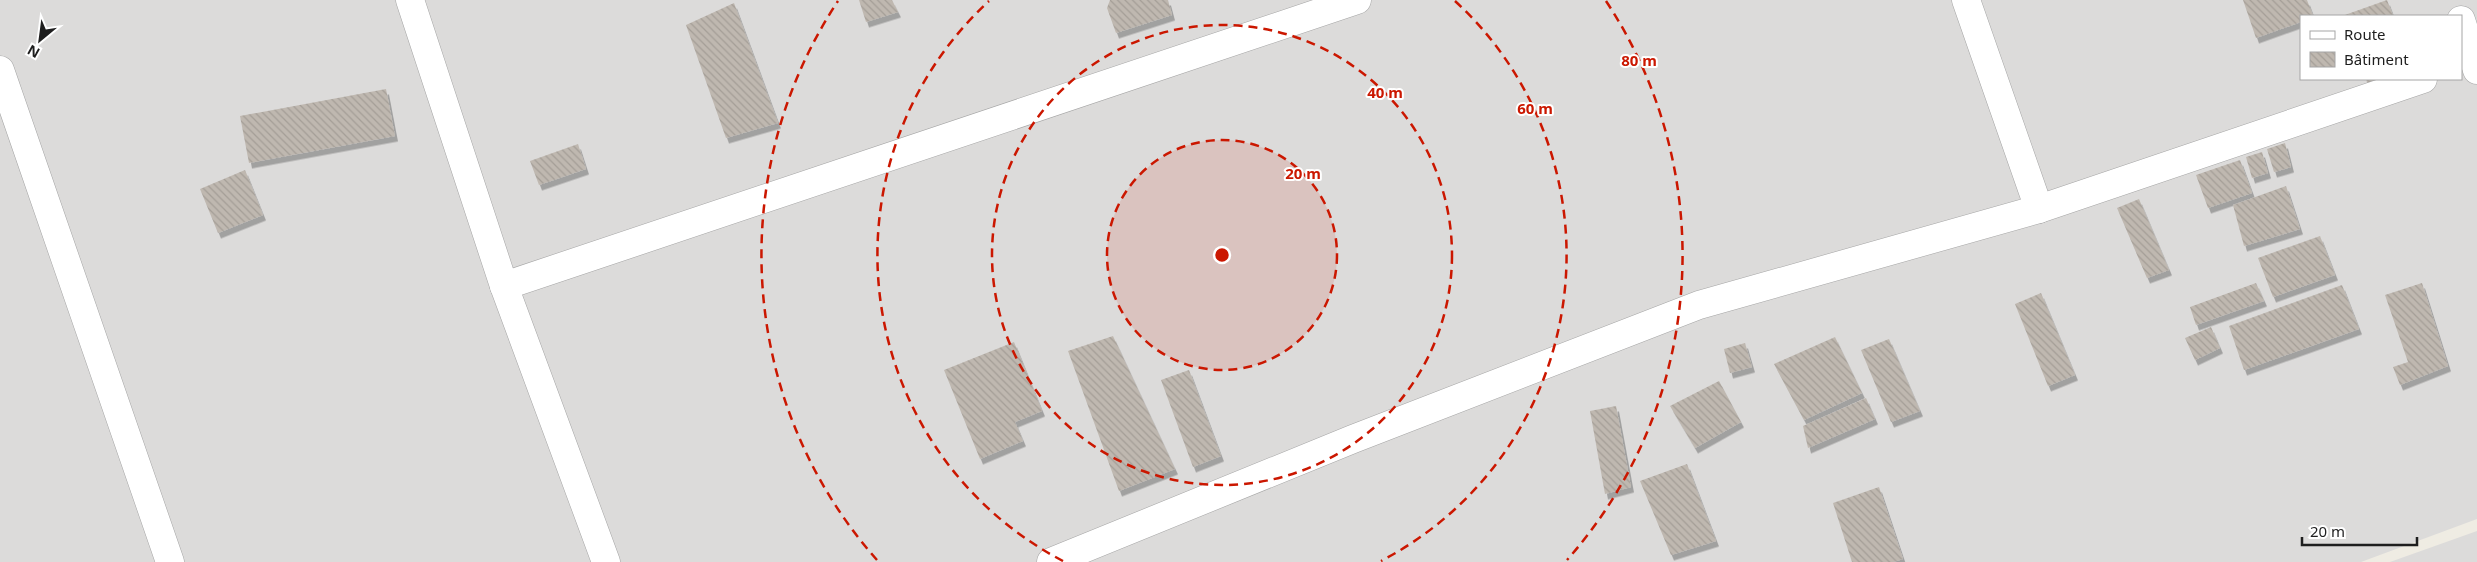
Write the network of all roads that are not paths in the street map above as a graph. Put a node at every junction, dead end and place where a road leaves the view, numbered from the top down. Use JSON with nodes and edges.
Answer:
{"nodes":[{"id":1,"x":410,"y":0,"type":"edge"},
{"id":2,"x":1357,"y":0,"type":"edge"},
{"id":3,"x":1966,"y":0,"type":"edge"},
{"id":4,"x":2454,"y":0,"type":"edge"},
{"id":5,"x":2460,"y":15,"type":"edge"},
{"id":6,"x":2462,"y":25,"type":"edge"},
{"id":7,"x":2470,"y":66,"type":"edge"},
{"id":8,"x":0,"y":70,"type":"edge"},
{"id":9,"x":2420,"y":80,"type":"edge"},
{"id":10,"x":2039,"y":209,"type":"junction"},
{"id":11,"x":504,"y":286,"type":"junction"},
{"id":12,"x":170,"y":562,"type":"edge"},
{"id":13,"x":606,"y":562,"type":"edge"},
{"id":14,"x":1051,"y":562,"type":"edge"}],
"edges":[{"from":1,"to":11,"type":"street"},
{"from":2,"to":11,"type":"street"},
{"from":3,"to":10,"type":"street"},
{"from":4,"to":5,"type":"street"},
{"from":6,"to":7,"type":"street"},
{"from":8,"to":12,"type":"street"},
{"from":9,"to":10,"type":"street"},
{"from":10,"to":14,"type":"street"},
{"from":11,"to":13,"type":"street"}]}
